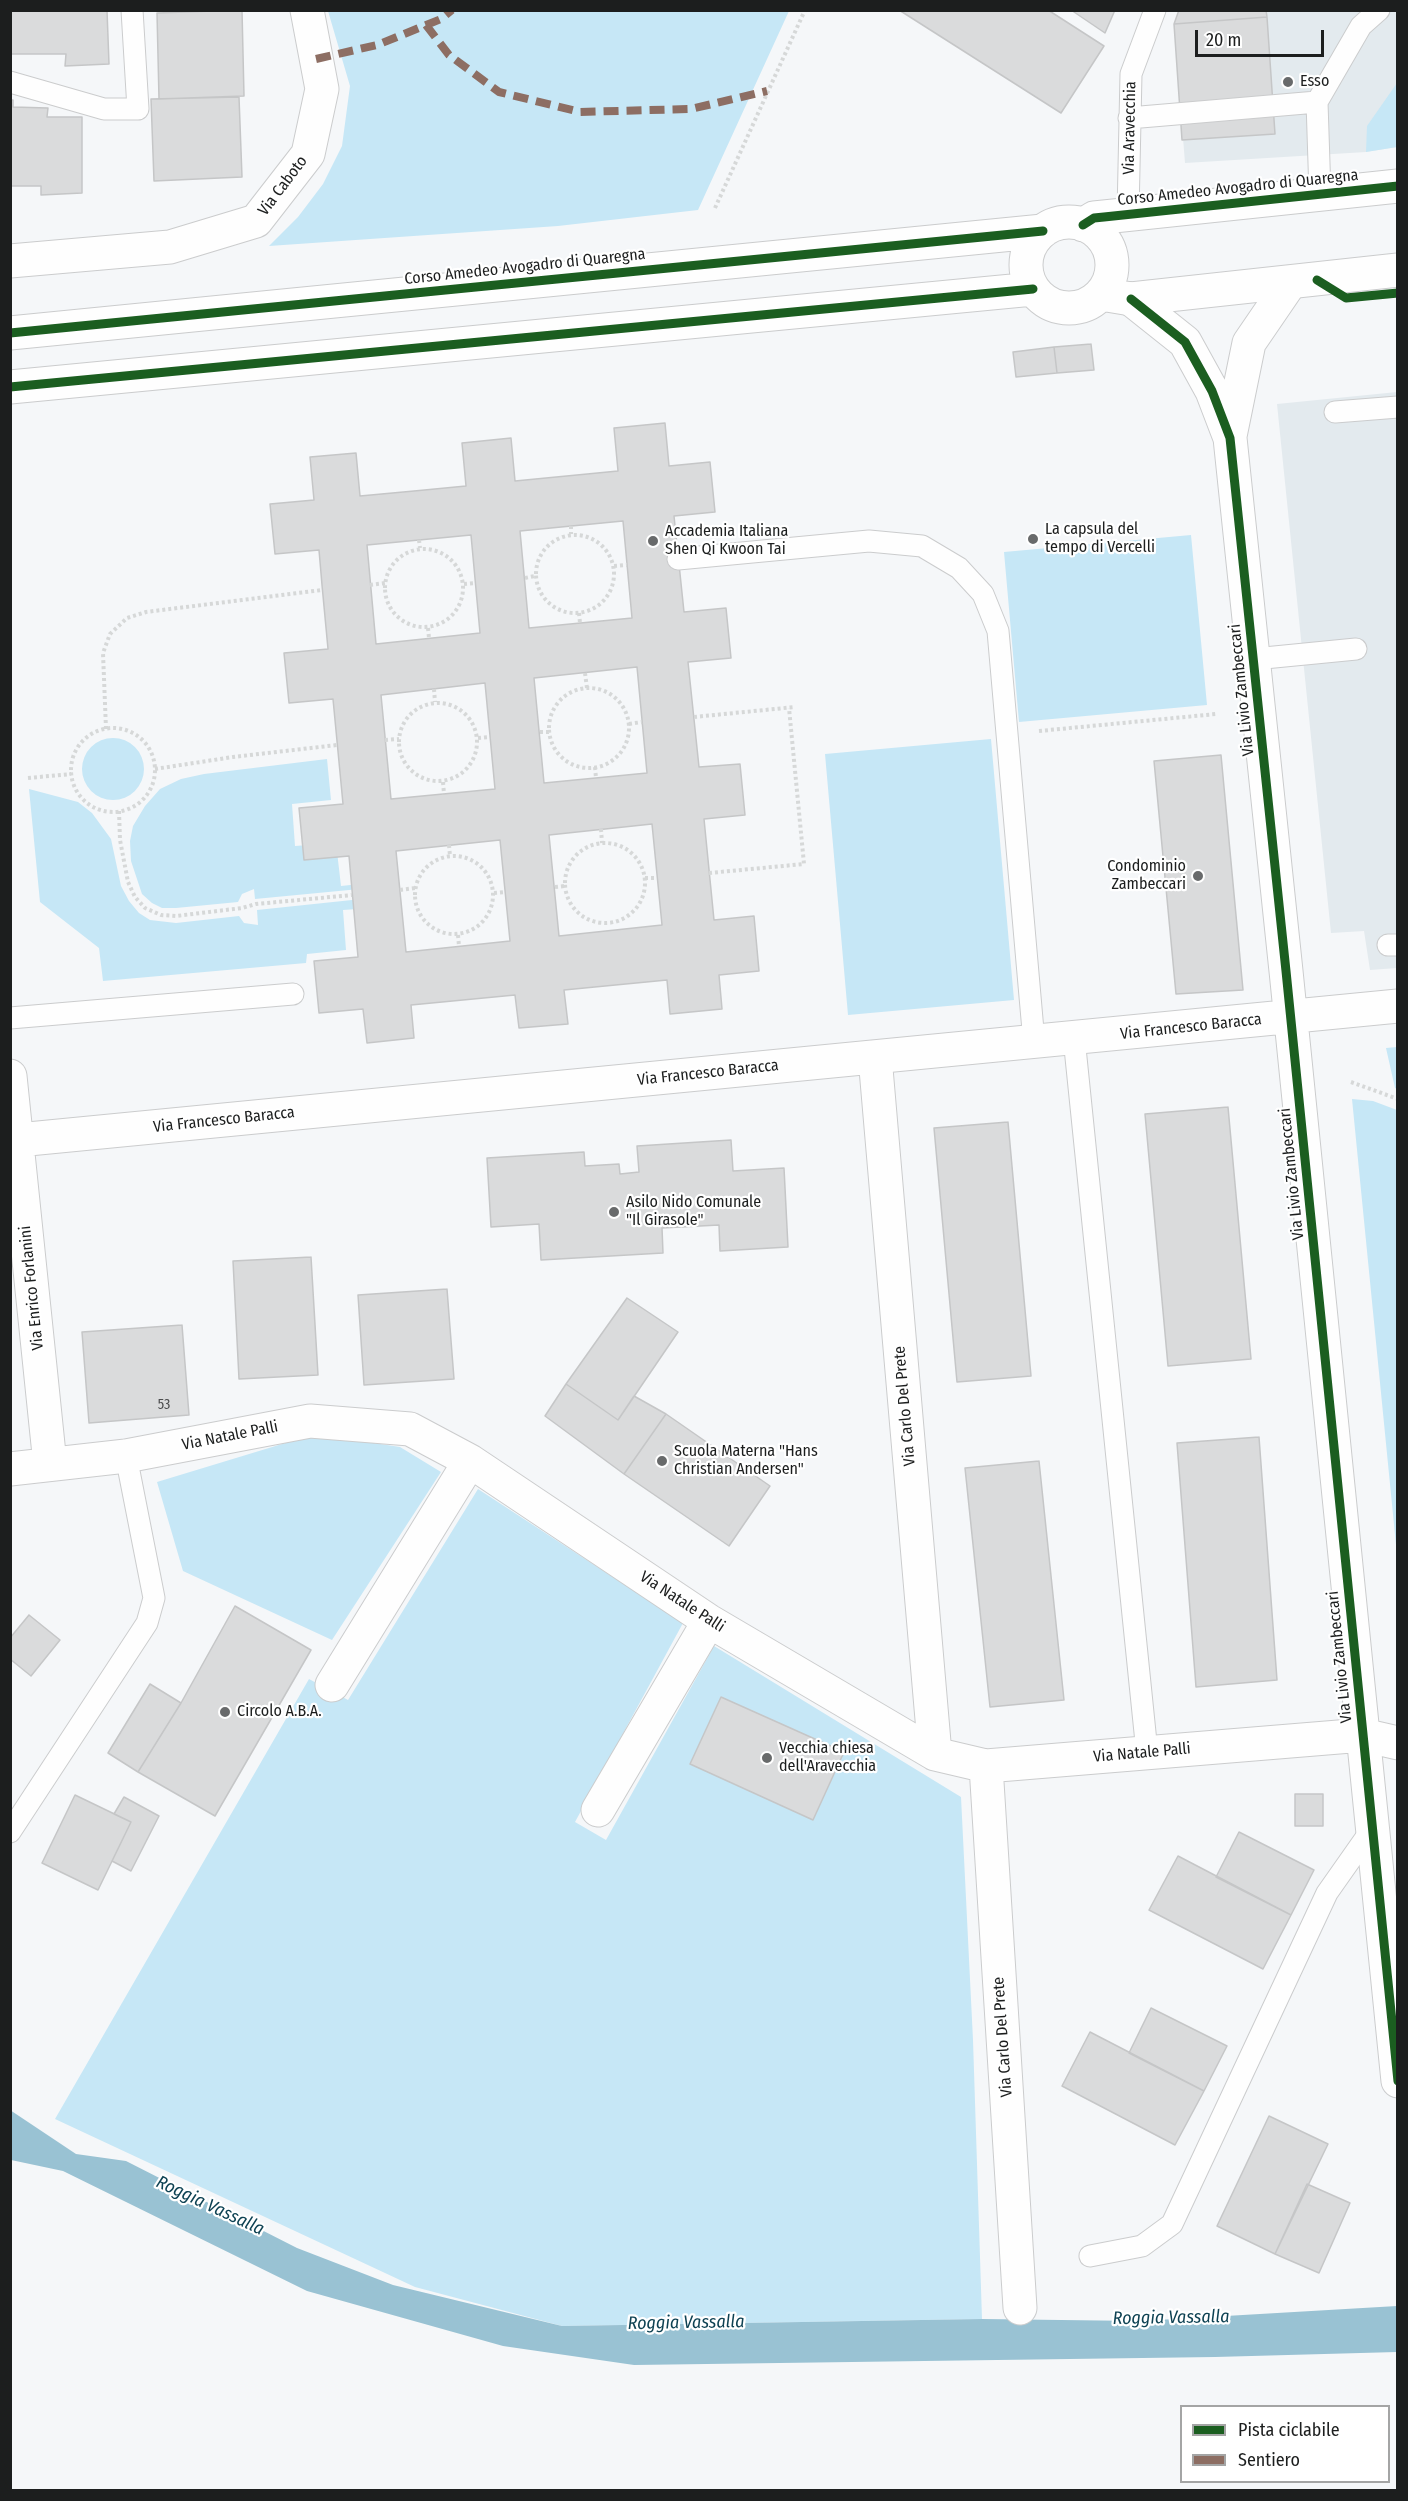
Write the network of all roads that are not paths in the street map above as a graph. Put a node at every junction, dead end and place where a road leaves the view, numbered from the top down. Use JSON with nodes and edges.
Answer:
{"nodes":[{"id":1,"x":132,"y":10,"type":"edge"},
{"id":2,"x":307,"y":10,"type":"edge"},
{"id":3,"x":1155,"y":10,"type":"edge"},
{"id":4,"x":1379,"y":10,"type":"edge"},
{"id":5,"x":10,"y":82,"type":"edge"},
{"id":6,"x":1317,"y":102,"type":"junction"},
{"id":7,"x":1129,"y":118,"type":"junction"},
{"id":8,"x":1398,"y":186,"type":"edge"},
{"id":9,"x":1320,"y":194,"type":"junction"},
{"id":10,"x":1128,"y":214,"type":"junction"},
{"id":11,"x":1083,"y":225,"type":"junction"},
{"id":12,"x":1042,"y":231,"type":"junction"},
{"id":13,"x":10,"y":261,"type":"edge"},
{"id":14,"x":1398,"y":270,"type":"edge"},
{"id":15,"x":1290,"y":283,"type":"junction"},
{"id":16,"x":1033,"y":289,"type":"junction"},
{"id":17,"x":1116,"y":296,"type":"junction"},
{"id":18,"x":10,"y":333,"type":"edge"},
{"id":19,"x":10,"y":387,"type":"edge"},
{"id":20,"x":1398,"y":407,"type":"edge"},
{"id":21,"x":1335,"y":412,"type":"dead end"},
{"id":22,"x":1230,"y":438,"type":"junction"},
{"id":23,"x":678,"y":559,"type":"dead end"},
{"id":24,"x":1356,"y":649,"type":"dead end"},
{"id":25,"x":1254,"y":659,"type":"junction"},
{"id":26,"x":293,"y":994,"type":"dead end"},
{"id":27,"x":1398,"y":1006,"type":"edge"},
{"id":28,"x":1291,"y":1017,"type":"junction"},
{"id":29,"x":10,"y":1018,"type":"edge"},
{"id":30,"x":1074,"y":1038,"type":"junction"},
{"id":31,"x":1034,"y":1042,"type":"junction"},
{"id":32,"x":874,"y":1057,"type":"junction"},
{"id":33,"x":10,"y":1076,"type":"edge"},
{"id":34,"x":18,"y":1140,"type":"junction"},
{"id":35,"x":126,"y":1456,"type":"junction"},
{"id":36,"x":470,"y":1461,"type":"junction"},
{"id":37,"x":50,"y":1464,"type":"junction"},
{"id":38,"x":10,"y":1469,"type":"edge"},
{"id":39,"x":709,"y":1621,"type":"junction"},
{"id":40,"x":332,"y":1685,"type":"dead end"},
{"id":41,"x":1363,"y":1735,"type":"junction"},
{"id":42,"x":1398,"y":1743,"type":"edge"},
{"id":43,"x":1147,"y":1752,"type":"junction"},
{"id":44,"x":935,"y":1754,"type":"junction"},
{"id":45,"x":986,"y":1766,"type":"junction"},
{"id":46,"x":598,"y":1810,"type":"dead end"},
{"id":47,"x":1372,"y":1828,"type":"junction"},
{"id":48,"x":10,"y":1832,"type":"edge"},
{"id":49,"x":1388,"y":1896,"type":"edge"},
{"id":50,"x":1398,"y":2081,"type":"edge"},
{"id":51,"x":1090,"y":2256,"type":"dead end"},
{"id":52,"x":1020,"y":2308,"type":"dead end"}],
"edges":[{"from":1,"to":5,"type":"lane"},
{"from":2,"to":13,"type":"street","name":"Via Caboto"},
{"from":3,"to":7,"type":"lane","name":"Via Aravecchia"},
{"from":4,"to":6,"type":"lane"},
{"from":6,"to":7,"type":"lane"},
{"from":6,"to":9,"type":"lane"},
{"from":7,"to":10,"type":"lane","name":"Via Aravecchia"},
{"from":8,"to":9,"type":"street","name":"Corso Amedeo Avogadro di Quaregna"},
{"from":9,"to":10,"type":"street","name":"Corso Amedeo Avogadro di Quaregna"},
{"from":10,"to":11,"type":"street","name":"Corso Amedeo Avogadro di Quaregna"},
{"from":11,"to":12,"type":"street","name":"Corso Amedeo Avogadro di Quaregna"},
{"from":11,"to":17,"type":"street"},
{"from":12,"to":16,"type":"street"},
{"from":12,"to":18,"type":"street","name":"Corso Amedeo Avogadro di Quaregna"},
{"from":14,"to":15,"type":"street"},
{"from":15,"to":17,"type":"street"},
{"from":15,"to":22,"type":"street","name":"Via Livio Zambeccari"},
{"from":16,"to":17,"type":"street"},
{"from":16,"to":19,"type":"street"},
{"from":17,"to":22,"type":"street","name":"Via Livio Zambeccari"},
{"from":20,"to":21,"type":"lane"},
{"from":22,"to":25,"type":"street","name":"Via Livio Zambeccari"},
{"from":23,"to":31,"type":"lane"},
{"from":24,"to":25,"type":"lane"},
{"from":25,"to":28,"type":"street","name":"Via Livio Zambeccari"},
{"from":26,"to":29,"type":"lane"},
{"from":27,"to":28,"type":"street","name":"Via Francesco Baracca"},
{"from":28,"to":30,"type":"street","name":"Via Francesco Baracca"},
{"from":28,"to":41,"type":"street","name":"Via Livio Zambeccari"},
{"from":30,"to":31,"type":"street","name":"Via Francesco Baracca"},
{"from":30,"to":43,"type":"lane"},
{"from":31,"to":32,"type":"street","name":"Via Francesco Baracca"},
{"from":32,"to":34,"type":"street","name":"Via Francesco Baracca"},
{"from":32,"to":44,"type":"street","name":"Via Carlo Del Prete"},
{"from":33,"to":34,"type":"street","name":"Via Enrico Forlanini"},
{"from":34,"to":37,"type":"street","name":"Via Enrico Forlanini"},
{"from":35,"to":36,"type":"street","name":"Via Natale Palli"},
{"from":35,"to":37,"type":"street","name":"Via Natale Palli"},
{"from":35,"to":48,"type":"lane"},
{"from":36,"to":39,"type":"street","name":"Via Natale Palli"},
{"from":36,"to":40,"type":"street"},
{"from":37,"to":38,"type":"street","name":"Via Natale Palli"},
{"from":39,"to":44,"type":"street","name":"Via Natale Palli"},
{"from":39,"to":46,"type":"street"},
{"from":41,"to":42,"type":"street","name":"Via Natale Palli"},
{"from":41,"to":43,"type":"street","name":"Via Natale Palli"},
{"from":41,"to":47,"type":"street","name":"Via Livio Zambeccari"},
{"from":43,"to":45,"type":"street","name":"Via Natale Palli"},
{"from":44,"to":45,"type":"street","name":"Via Natale Palli"},
{"from":45,"to":52,"type":"street","name":"Via Carlo Del Prete"},
{"from":47,"to":49,"type":"street","name":"Via Livio Zambeccari"},
{"from":47,"to":51,"type":"lane"},
{"from":49,"to":50,"type":"street","name":"Via Livio Zambeccari"}]}
